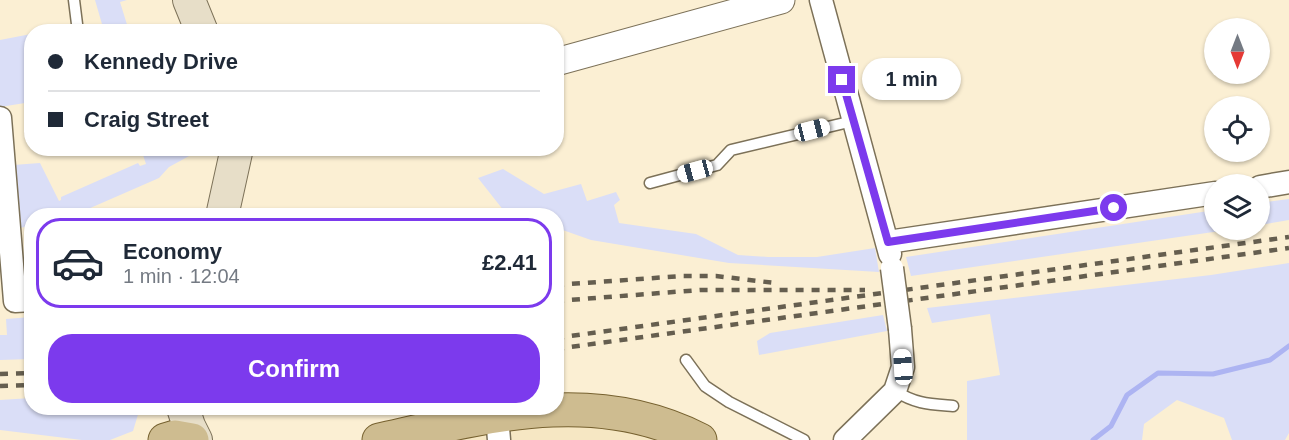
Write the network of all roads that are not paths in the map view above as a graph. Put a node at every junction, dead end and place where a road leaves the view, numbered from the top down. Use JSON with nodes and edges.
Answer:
{"nodes":[{"id":1,"x":74,"y":0,"type":"edge"},
{"id":2,"x":189,"y":0,"type":"edge"},
{"id":3,"x":781,"y":0,"type":"edge"},
{"id":4,"x":821,"y":0,"type":"edge"},
{"id":5,"x":77,"y":24,"type":"edge"},
{"id":6,"x":199,"y":24,"type":"edge"},
{"id":7,"x":564,"y":60,"type":"edge"},
{"id":8,"x":0,"y":117,"type":"edge"},
{"id":9,"x":853,"y":121,"type":"junction"},
{"id":10,"x":238,"y":156,"type":"edge"},
{"id":11,"x":1289,"y":182,"type":"edge"},
{"id":12,"x":650,"y":183,"type":"dead end"},
{"id":13,"x":1270,"y":185,"type":"edge"},
{"id":14,"x":1204,"y":195,"type":"edge"},
{"id":15,"x":224,"y":208,"type":"edge"},
{"id":16,"x":888,"y":242,"type":"junction"},
{"id":17,"x":24,"y":300,"type":"edge"},
{"id":18,"x":686,"y":360,"type":"dead end"},
{"id":19,"x":895,"y":391,"type":"junction"},
{"id":20,"x":953,"y":406,"type":"dead end"},
{"id":21,"x":564,"y":409,"type":"edge"},
{"id":22,"x":172,"y":415,"type":"edge"},
{"id":23,"x":185,"y":415,"type":"edge"},
{"id":24,"x":536,"y":415,"type":"edge"},
{"id":25,"x":498,"y":428,"type":"edge"},
{"id":26,"x":165,"y":440,"type":"edge"},
{"id":27,"x":192,"y":440,"type":"edge"},
{"id":28,"x":196,"y":440,"type":"edge"},
{"id":29,"x":379,"y":440,"type":"edge"},
{"id":30,"x":700,"y":440,"type":"edge"},
{"id":31,"x":804,"y":440,"type":"edge"},
{"id":32,"x":845,"y":440,"type":"edge"}],
"edges":[{"from":1,"to":5,"type":"lane"},
{"from":2,"to":6,"type":"main road"},
{"from":3,"to":7,"type":"street"},
{"from":4,"to":9,"type":"street"},
{"from":8,"to":17,"type":"street"},
{"from":9,"to":12,"type":"lane"},
{"from":9,"to":16,"type":"street"},
{"from":10,"to":15,"type":"main road"},
{"from":11,"to":13,"type":"street"},
{"from":14,"to":16,"type":"street"},
{"from":16,"to":19,"type":"street","bridge":true},
{"from":18,"to":31,"type":"lane"},
{"from":19,"to":20,"type":"lane"},
{"from":19,"to":32,"type":"street"},
{"from":21,"to":30,"type":"main road"},
{"from":22,"to":26,"type":"main road"},
{"from":23,"to":28,"type":"main road"},
{"from":24,"to":25,"type":"main road"},
{"from":25,"to":29,"type":"main road"},
{"from":26,"to":27,"type":"main road"}]}
